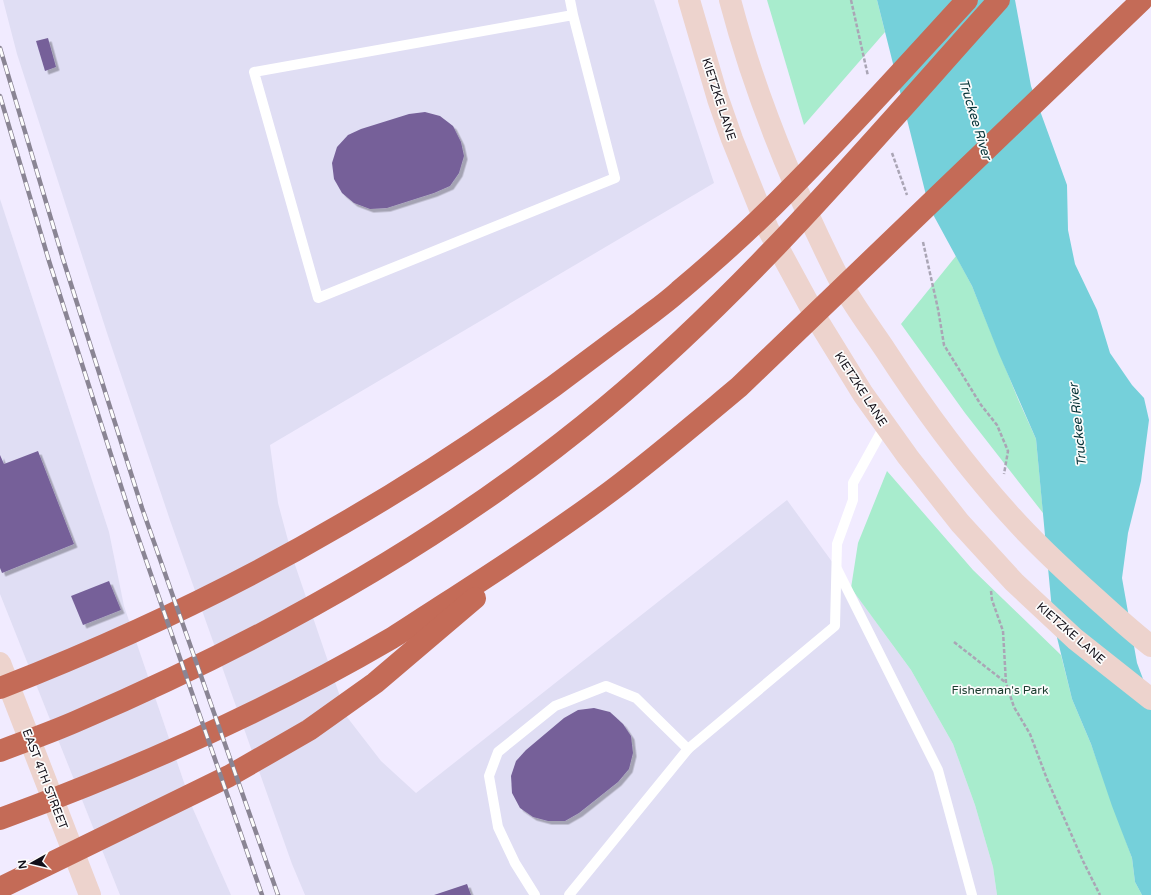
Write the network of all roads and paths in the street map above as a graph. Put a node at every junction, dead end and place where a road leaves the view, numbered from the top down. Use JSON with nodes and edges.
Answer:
{"nodes":[{"id":1,"x":570,"y":0,"type":"edge"},
{"id":2,"x":689,"y":0,"type":"edge"},
{"id":3,"x":730,"y":0,"type":"edge"},
{"id":4,"x":851,"y":0,"type":"edge"},
{"id":5,"x":967,"y":0,"type":"edge"},
{"id":6,"x":999,"y":0,"type":"edge"},
{"id":7,"x":1142,"y":0,"type":"edge"},
{"id":8,"x":573,"y":15,"type":"junction"},
{"id":9,"x":869,"y":82,"type":"dead end"},
{"id":10,"x":890,"y":149,"type":"dead end"},
{"id":11,"x":909,"y":199,"type":"dead end"},
{"id":12,"x":922,"y":239,"type":"dead end"},
{"id":13,"x":885,"y":425,"type":"junction"},
{"id":14,"x":1002,"y":480,"type":"dead end"},
{"id":15,"x":562,"y":526,"type":"junction"},
{"id":16,"x":837,"y":568,"type":"junction"},
{"id":17,"x":990,"y":586,"type":"dead end"},
{"id":18,"x":954,"y":642,"type":"dead end"},
{"id":19,"x":1151,"y":646,"type":"edge"},
{"id":20,"x":0,"y":663,"type":"edge"},
{"id":21,"x":1006,"y":683,"type":"junction"},
{"id":22,"x":0,"y":688,"type":"edge"},
{"id":23,"x":1151,"y":699,"type":"edge"},
{"id":24,"x":76,"y":721,"type":"junction"},
{"id":25,"x":0,"y":738,"type":"edge"},
{"id":26,"x":688,"y":749,"type":"junction"},
{"id":27,"x":0,"y":751,"type":"edge"},
{"id":28,"x":0,"y":819,"type":"edge"},
{"id":29,"x":0,"y":888,"type":"edge"},
{"id":30,"x":90,"y":895,"type":"edge"},
{"id":31,"x":534,"y":895,"type":"edge"},
{"id":32,"x":569,"y":895,"type":"edge"},
{"id":33,"x":972,"y":895,"type":"edge"},
{"id":34,"x":1100,"y":895,"type":"edge"}],
"edges":[{"from":1,"to":8,"type":"lane"},
{"from":2,"to":13,"type":"main road","name":"KIETZKE LANE"},
{"from":3,"to":19,"type":"main road"},
{"from":4,"to":9,"type":"path"},
{"from":5,"to":22,"type":"highway"},
{"from":6,"to":24,"type":"highway"},
{"from":7,"to":15,"type":"highway"},
{"from":8,"to":8,"type":"lane"},
{"from":10,"to":11,"type":"path"},
{"from":12,"to":14,"type":"path"},
{"from":13,"to":16,"type":"lane"},
{"from":13,"to":23,"type":"main road","name":"KIETZKE LANE"},
{"from":15,"to":28,"type":"highway"},
{"from":15,"to":29,"type":"highway"},
{"from":16,"to":26,"type":"lane"},
{"from":16,"to":33,"type":"lane"},
{"from":17,"to":21,"type":"path"},
{"from":18,"to":21,"type":"path"},
{"from":20,"to":30,"type":"main road","name":"EAST 4TH STREET"},
{"from":21,"to":34,"type":"path"},
{"from":24,"to":25,"type":"highway"},
{"from":24,"to":27,"type":"highway"},
{"from":26,"to":31,"type":"lane"},
{"from":26,"to":32,"type":"lane"}]}
